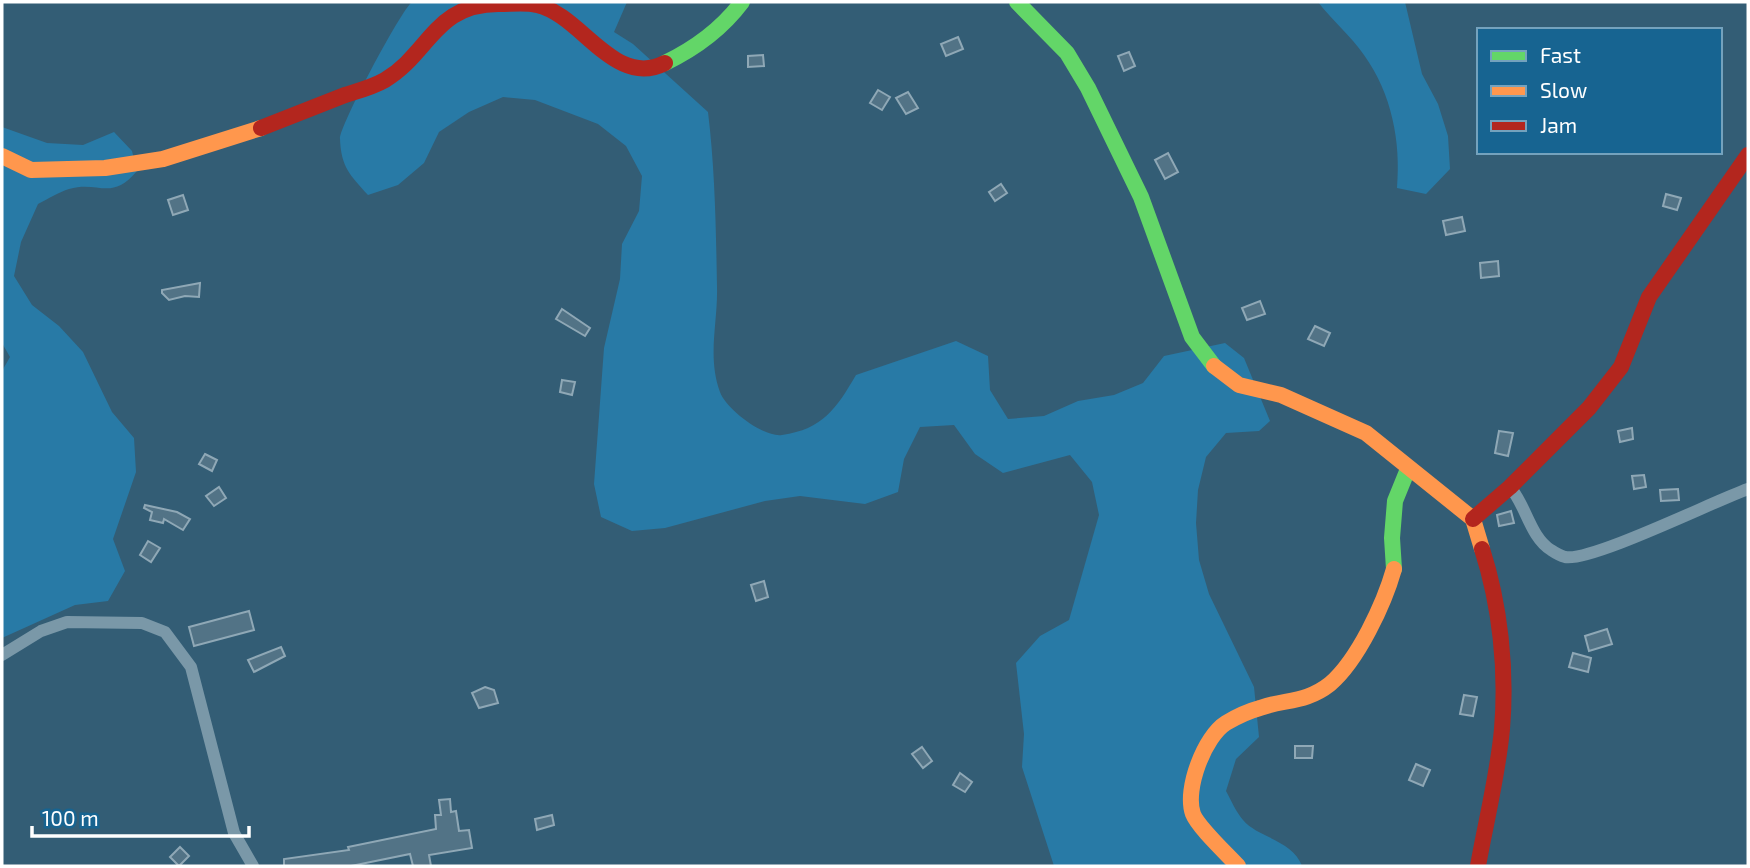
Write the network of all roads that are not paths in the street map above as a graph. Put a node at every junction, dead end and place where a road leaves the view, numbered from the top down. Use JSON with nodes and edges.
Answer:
{"nodes":[{"id":1,"x":742,"y":2,"type":"edge"},
{"id":2,"x":1017,"y":2,"type":"edge"},
{"id":3,"x":1748,"y":155,"type":"edge"},
{"id":4,"x":2,"y":156,"type":"edge"},
{"id":5,"x":1408,"y":469,"type":"junction"},
{"id":6,"x":1510,"y":487,"type":"junction"},
{"id":7,"x":1748,"y":489,"type":"edge"},
{"id":8,"x":1473,"y":519,"type":"junction"},
{"id":9,"x":2,"y":655,"type":"edge"},
{"id":10,"x":253,"y":866,"type":"edge"},
{"id":11,"x":1238,"y":866,"type":"edge"},
{"id":12,"x":1479,"y":866,"type":"edge"}],
"edges":[{"from":1,"to":4,"type":"street"},
{"from":2,"to":5,"type":"street"},
{"from":3,"to":6,"type":"street"},
{"from":5,"to":8,"type":"street"},
{"from":5,"to":11,"type":"street"},
{"from":6,"to":7,"type":"street"},
{"from":6,"to":8,"type":"street"},
{"from":8,"to":12,"type":"street"},
{"from":9,"to":10,"type":"street"}]}
